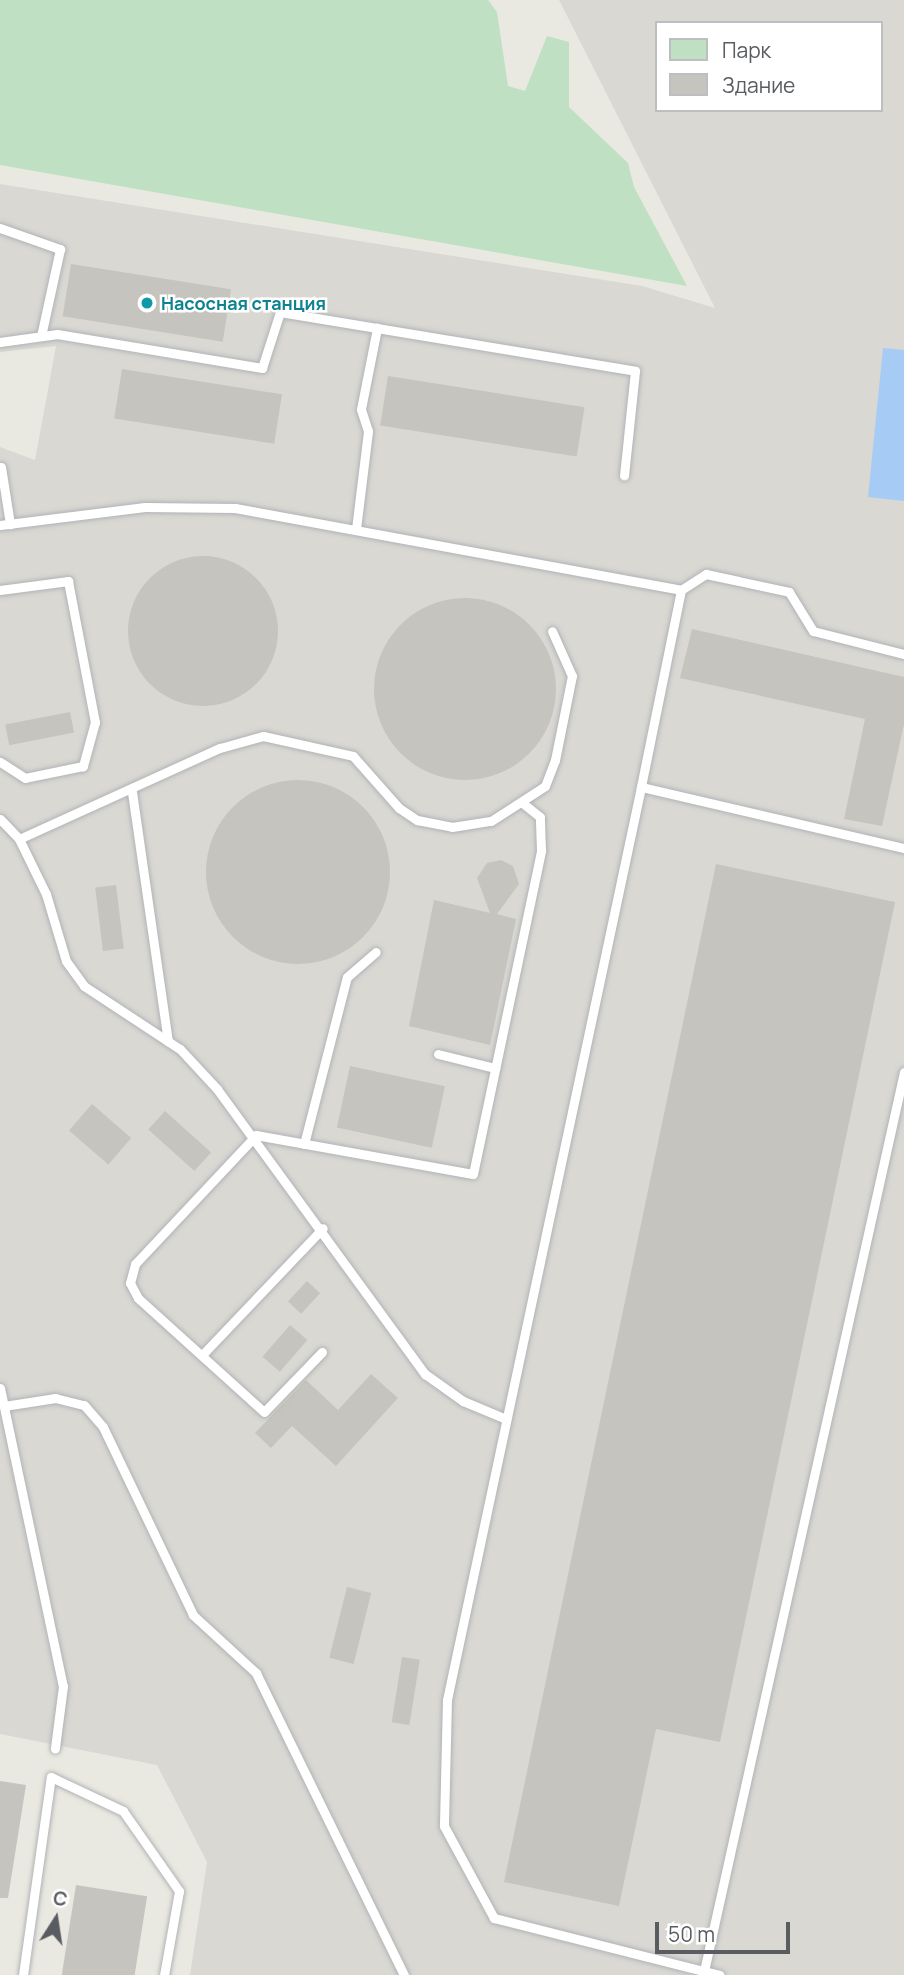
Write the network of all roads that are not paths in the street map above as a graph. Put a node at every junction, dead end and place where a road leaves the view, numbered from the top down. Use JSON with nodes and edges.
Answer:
{"nodes":[{"id":1,"x":0,"y":228,"type":"edge"},
{"id":2,"x":377,"y":328,"type":"junction"},
{"id":3,"x":41,"y":336,"type":"junction"},
{"id":4,"x":0,"y":342,"type":"edge"},
{"id":5,"x":1,"y":467,"type":"edge"},
{"id":6,"x":624,"y":475,"type":"dead end"},
{"id":7,"x":5,"y":524,"type":"edge"},
{"id":8,"x":356,"y":529,"type":"junction"},
{"id":9,"x":0,"y":590,"type":"edge"},
{"id":10,"x":681,"y":590,"type":"junction"},
{"id":11,"x":552,"y":631,"type":"dead end"},
{"id":12,"x":904,"y":654,"type":"edge"},
{"id":13,"x":0,"y":762,"type":"edge"},
{"id":14,"x":640,"y":787,"type":"junction"},
{"id":15,"x":132,"y":792,"type":"junction"},
{"id":16,"x":523,"y":803,"type":"junction"},
{"id":17,"x":0,"y":819,"type":"edge"},
{"id":18,"x":19,"y":839,"type":"junction"},
{"id":19,"x":904,"y":848,"type":"edge"},
{"id":20,"x":376,"y":952,"type":"dead end"},
{"id":21,"x":168,"y":1041,"type":"junction"},
{"id":22,"x":438,"y":1054,"type":"dead end"},
{"id":23,"x":495,"y":1068,"type":"junction"},
{"id":24,"x":904,"y":1072,"type":"edge"},
{"id":25,"x":256,"y":1135,"type":"junction"},
{"id":26,"x":304,"y":1144,"type":"junction"},
{"id":27,"x":323,"y":1228,"type":"junction"},
{"id":28,"x":322,"y":1352,"type":"dead end"},
{"id":29,"x":202,"y":1355,"type":"junction"},
{"id":30,"x":0,"y":1388,"type":"edge"},
{"id":31,"x":4,"y":1406,"type":"junction"},
{"id":32,"x":506,"y":1419,"type":"junction"},
{"id":33,"x":55,"y":1748,"type":"dead end"},
{"id":34,"x":685,"y":1971,"type":"edge"},
{"id":35,"x":704,"y":1971,"type":"junction"},
{"id":36,"x":23,"y":1975,"type":"edge"},
{"id":37,"x":164,"y":1975,"type":"edge"},
{"id":38,"x":404,"y":1975,"type":"edge"},
{"id":39,"x":720,"y":1975,"type":"edge"}],
"edges":[{"from":1,"to":3,"type":"lane"},
{"from":2,"to":3,"type":"lane"},
{"from":2,"to":6,"type":"lane"},
{"from":2,"to":8,"type":"lane"},
{"from":3,"to":4,"type":"lane"},
{"from":5,"to":7,"type":"lane"},
{"from":7,"to":8,"type":"lane"},
{"from":8,"to":10,"type":"lane"},
{"from":9,"to":13,"type":"lane"},
{"from":10,"to":12,"type":"lane"},
{"from":10,"to":14,"type":"lane"},
{"from":11,"to":16,"type":"lane"},
{"from":14,"to":19,"type":"lane"},
{"from":14,"to":32,"type":"lane"},
{"from":15,"to":16,"type":"lane"},
{"from":15,"to":18,"type":"lane"},
{"from":15,"to":21,"type":"lane"},
{"from":16,"to":23,"type":"lane"},
{"from":17,"to":18,"type":"lane"},
{"from":18,"to":21,"type":"lane"},
{"from":20,"to":26,"type":"lane"},
{"from":21,"to":25,"type":"lane"},
{"from":22,"to":23,"type":"lane"},
{"from":23,"to":26,"type":"lane"},
{"from":24,"to":35,"type":"lane"},
{"from":25,"to":26,"type":"lane"},
{"from":25,"to":27,"type":"lane"},
{"from":25,"to":29,"type":"lane"},
{"from":27,"to":29,"type":"lane"},
{"from":27,"to":32,"type":"lane"},
{"from":28,"to":29,"type":"lane"},
{"from":30,"to":31,"type":"lane"},
{"from":31,"to":33,"type":"lane"},
{"from":31,"to":38,"type":"lane"},
{"from":32,"to":34,"type":"lane"},
{"from":34,"to":35,"type":"lane"},
{"from":35,"to":39,"type":"lane"},
{"from":36,"to":37,"type":"lane"}]}
